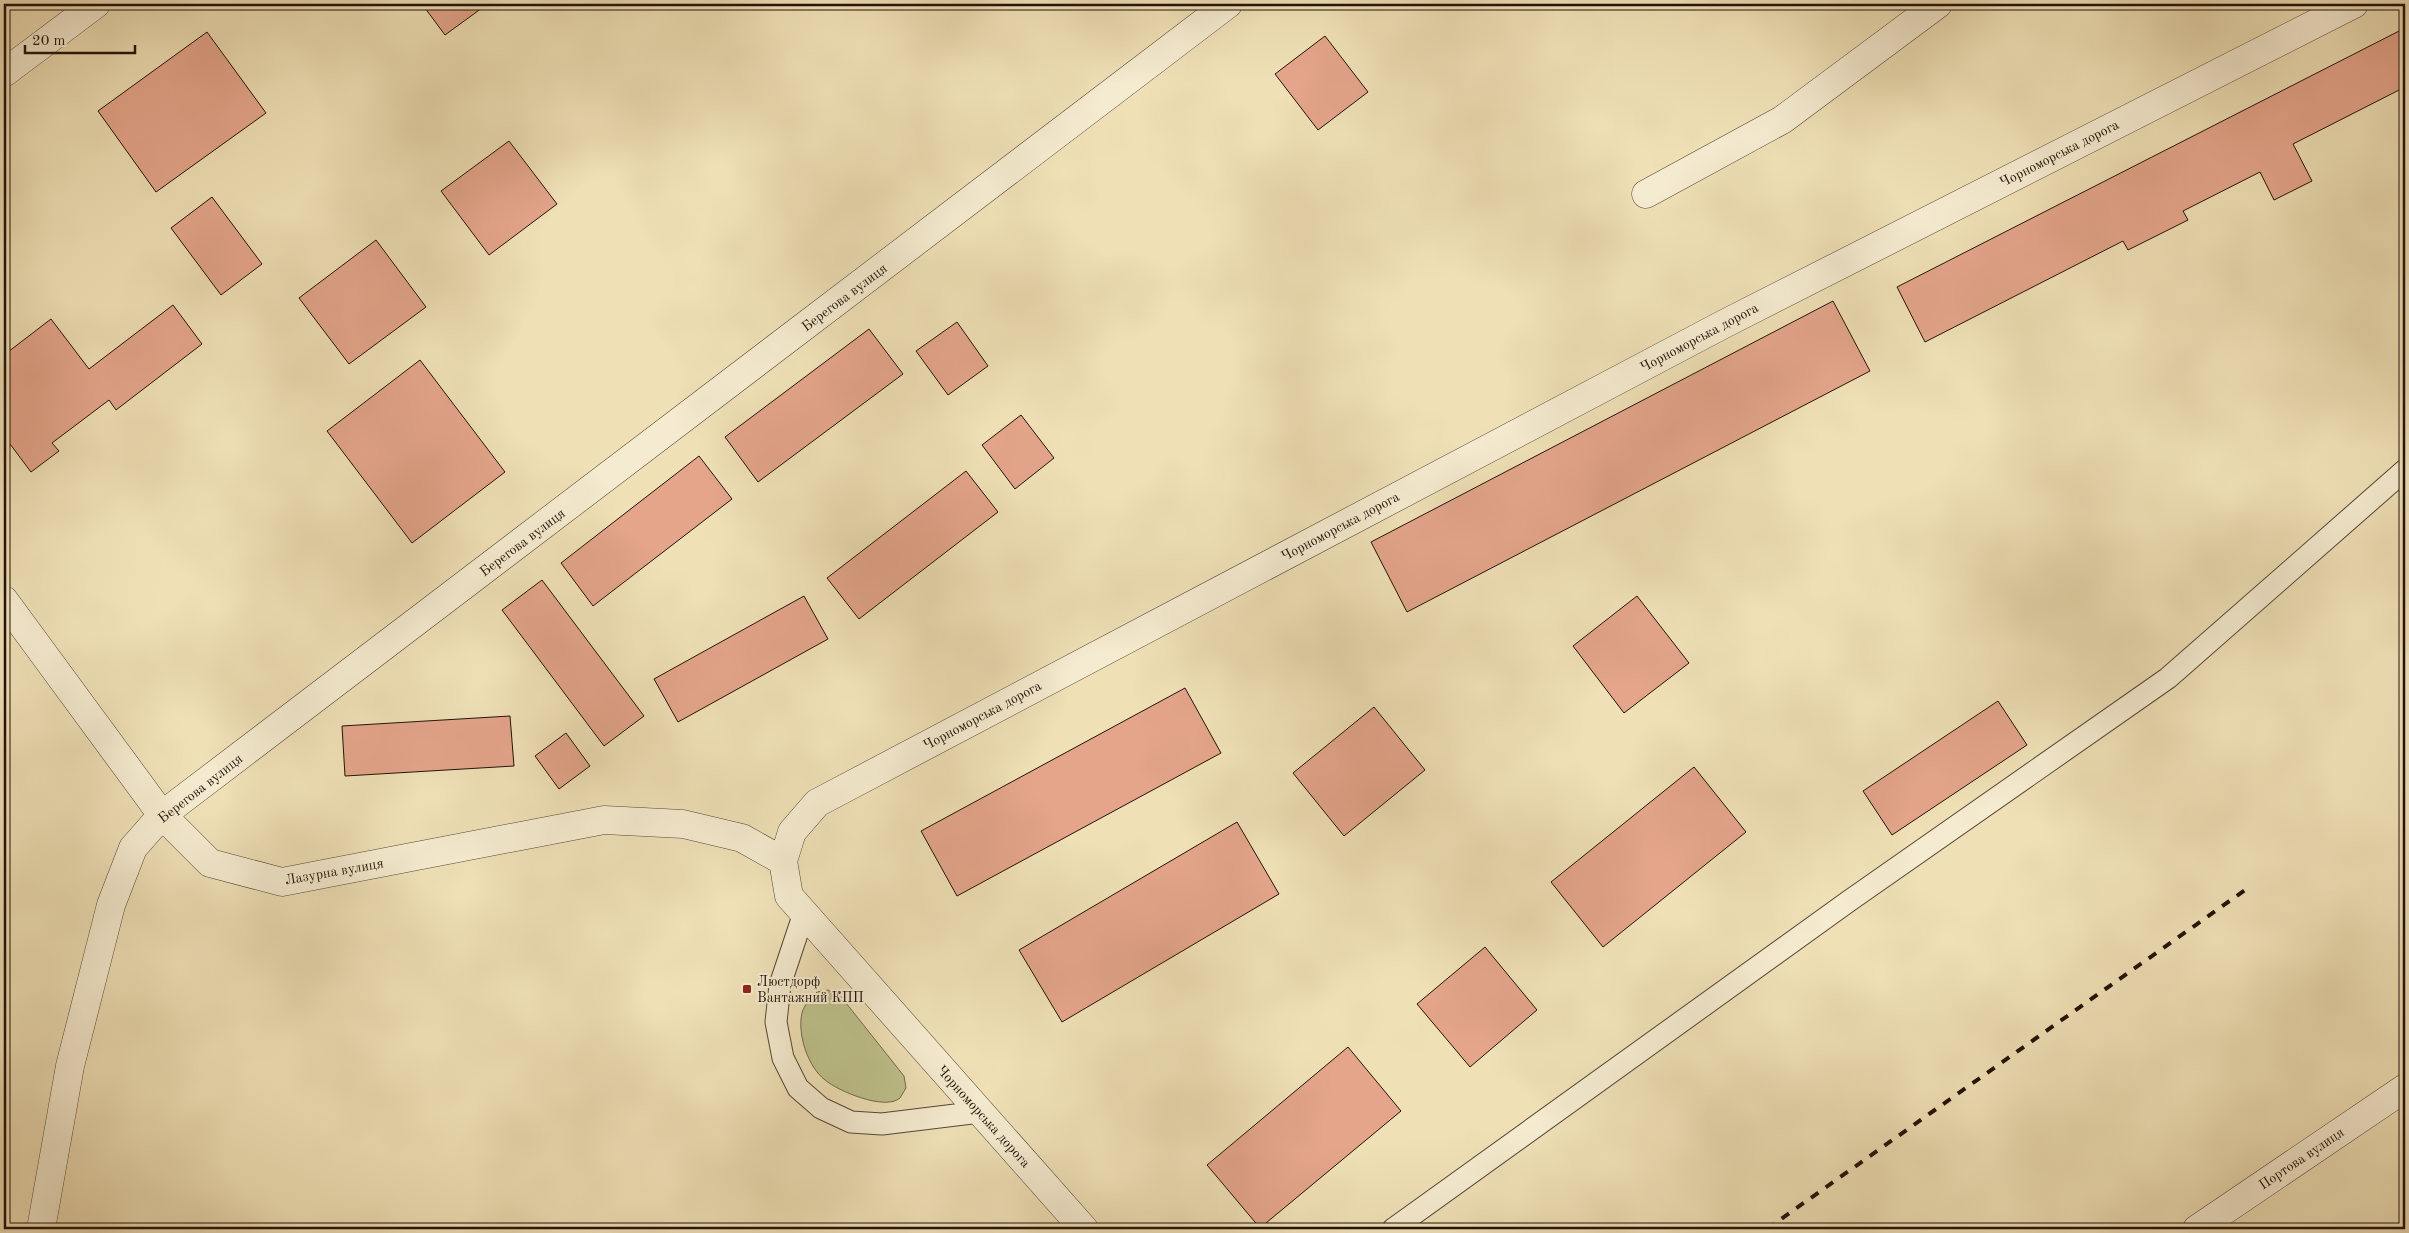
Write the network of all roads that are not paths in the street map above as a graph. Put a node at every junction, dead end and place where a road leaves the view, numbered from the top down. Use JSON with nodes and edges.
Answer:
{"nodes":[{"id":1,"x":96,"y":4,"type":"edge"},
{"id":2,"x":1228,"y":4,"type":"edge"},
{"id":3,"x":1938,"y":4,"type":"edge"},
{"id":4,"x":2354,"y":4,"type":"edge"},
{"id":5,"x":4,"y":73,"type":"edge"},
{"id":6,"x":1646,"y":194,"type":"dead end"},
{"id":7,"x":2405,"y":470,"type":"edge"},
{"id":8,"x":4,"y":600,"type":"edge"},
{"id":9,"x":162,"y":815,"type":"junction"},
{"id":10,"x":783,"y":861,"type":"junction"},
{"id":11,"x":804,"y":913,"type":"junction"},
{"id":12,"x":2405,"y":1088,"type":"edge"},
{"id":13,"x":980,"y":1112,"type":"junction"},
{"id":14,"x":41,"y":1229,"type":"edge"},
{"id":15,"x":1084,"y":1229,"type":"edge"},
{"id":16,"x":1393,"y":1229,"type":"edge"},
{"id":17,"x":2197,"y":1229,"type":"edge"}],
"edges":[{"from":1,"to":5,"type":"street"},
{"from":2,"to":9,"type":"street","name":"Берегова вулиця"},
{"from":3,"to":6,"type":"street"},
{"from":4,"to":10,"type":"street","name":"Чорноморська дорога"},
{"from":7,"to":16,"type":"lane"},
{"from":8,"to":9,"type":"street","name":"Лазурна вулиця"},
{"from":9,"to":10,"type":"street","name":"Лазурна вулиця"},
{"from":9,"to":14,"type":"street","name":"Берегова вулиця"},
{"from":10,"to":11,"type":"street","name":"Чорноморська дорога"},
{"from":11,"to":13,"type":"street","name":"Чорноморська дорога"},
{"from":11,"to":13,"type":"lane"},
{"from":12,"to":17,"type":"street","name":"Портова вулиця"},
{"from":13,"to":15,"type":"street","name":"Чорноморська дорога"}]}
